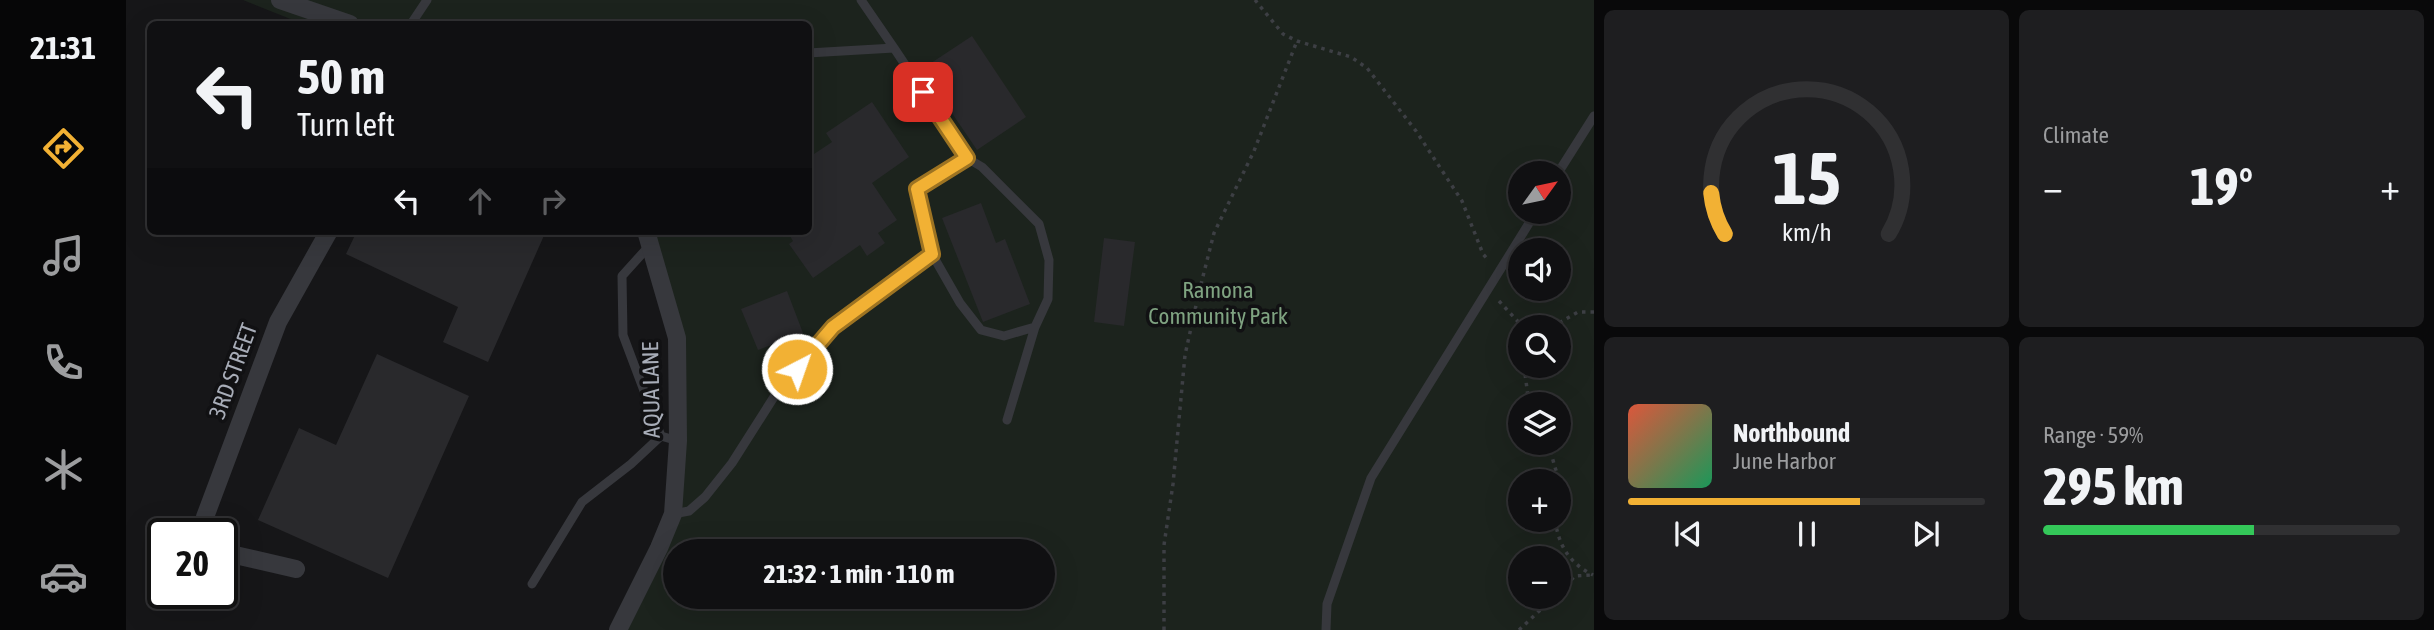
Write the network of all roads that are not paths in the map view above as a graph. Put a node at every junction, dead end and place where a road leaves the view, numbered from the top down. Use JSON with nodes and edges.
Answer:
{"nodes":[{"id":1,"x":280,"y":0,"type":"edge"},
{"id":2,"x":426,"y":0,"type":"edge"},
{"id":3,"x":861,"y":0,"type":"edge"},
{"id":4,"x":341,"y":21,"type":"edge"},
{"id":5,"x":413,"y":21,"type":"edge"},
{"id":6,"x":894,"y":47,"type":"junction"},
{"id":7,"x":812,"y":53,"type":"edge"},
{"id":8,"x":1594,"y":116,"type":"edge"},
{"id":9,"x":967,"y":158,"type":"junction"},
{"id":10,"x":1566,"y":161,"type":"edge"},
{"id":11,"x":1529,"y":224,"type":"edge"},
{"id":12,"x":327,"y":235,"type":"edge"},
{"id":13,"x":648,"y":238,"type":"edge"},
{"id":14,"x":932,"y":254,"type":"junction"},
{"id":15,"x":1035,"y":327,"type":"junction"},
{"id":16,"x":1007,"y":420,"type":"dead end"},
{"id":17,"x":669,"y":438,"type":"junction"},
{"id":18,"x":673,"y":514,"type":"junction"},
{"id":19,"x":205,"y":518,"type":"edge"},
{"id":20,"x":238,"y":556,"type":"edge"},
{"id":21,"x":296,"y":569,"type":"dead end"},
{"id":22,"x":532,"y":584,"type":"dead end"},
{"id":23,"x":618,"y":630,"type":"edge"},
{"id":24,"x":1326,"y":630,"type":"edge"}],
"edges":[{"from":1,"to":4,"type":"street"},
{"from":2,"to":5,"type":"lane"},
{"from":3,"to":6,"type":"lane"},
{"from":6,"to":7,"type":"lane"},
{"from":6,"to":9,"type":"lane"},
{"from":8,"to":10,"type":"lane"},
{"from":9,"to":14,"type":"lane"},
{"from":9,"to":15,"type":"lane"},
{"from":11,"to":24,"type":"lane"},
{"from":12,"to":19,"type":"street","name":"3RD STREET"},
{"from":13,"to":17,"type":"street","name":"AQUA LANE"},
{"from":13,"to":17,"type":"lane"},
{"from":14,"to":15,"type":"lane"},
{"from":14,"to":18,"type":"lane"},
{"from":15,"to":16,"type":"lane"},
{"from":17,"to":18,"type":"street","name":"AQUA LANE"},
{"from":17,"to":22,"type":"lane"},
{"from":18,"to":23,"type":"street","name":"AQUA LANE"},
{"from":20,"to":21,"type":"street"}]}
